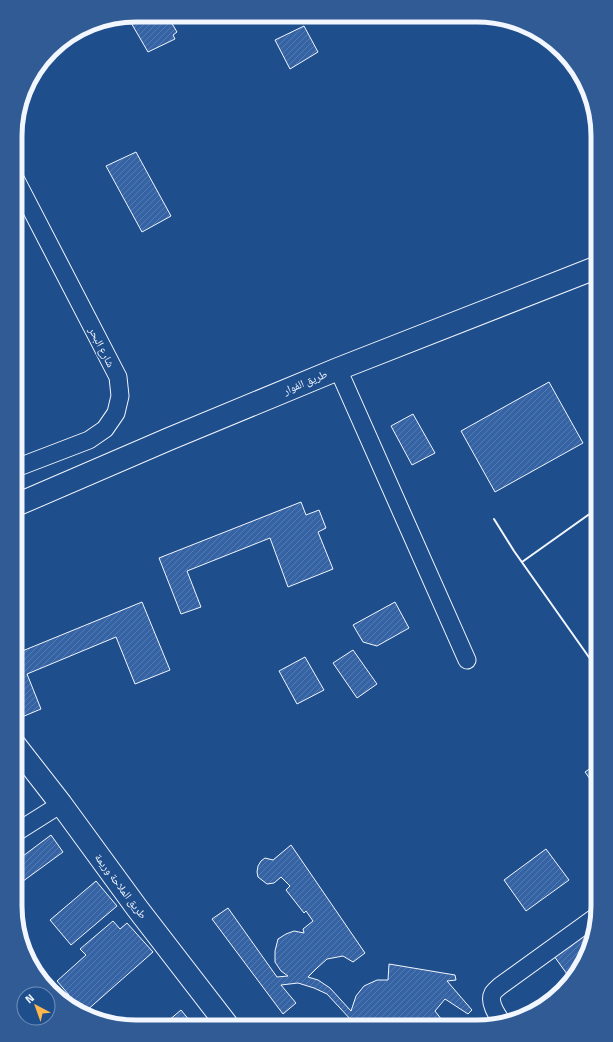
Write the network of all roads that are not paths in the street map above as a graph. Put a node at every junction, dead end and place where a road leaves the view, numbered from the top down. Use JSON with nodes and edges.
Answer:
{"nodes":[{"id":1,"x":22,"y":192,"type":"edge"},
{"id":2,"x":591,"y":270,"type":"edge"},
{"id":3,"x":338,"y":369,"type":"junction"},
{"id":4,"x":22,"y":466,"type":"edge"},
{"id":5,"x":22,"y":502,"type":"edge"},
{"id":6,"x":466,"y":660,"type":"dead end"},
{"id":7,"x":22,"y":754,"type":"edge"},
{"id":8,"x":61,"y":804,"type":"junction"},
{"id":9,"x":22,"y":829,"type":"edge"},
{"id":10,"x":590,"y":921,"type":"edge"},
{"id":11,"x":499,"y":1018,"type":"edge"},
{"id":12,"x":223,"y":1020,"type":"edge"}],
"edges":[{"from":1,"to":4,"type":"street","name":"شارع البحر"},
{"from":2,"to":3,"type":"street","name":"طريق الفوار"},
{"from":3,"to":5,"type":"street","name":"طريق الفوار"},
{"from":3,"to":6,"type":"street"},
{"from":7,"to":8,"type":"street","name":"طريق الملاحة وريمة"},
{"from":8,"to":9,"type":"street"},
{"from":8,"to":12,"type":"street","name":"طريق الملاحة وريمة"},
{"from":10,"to":11,"type":"street"}]}
